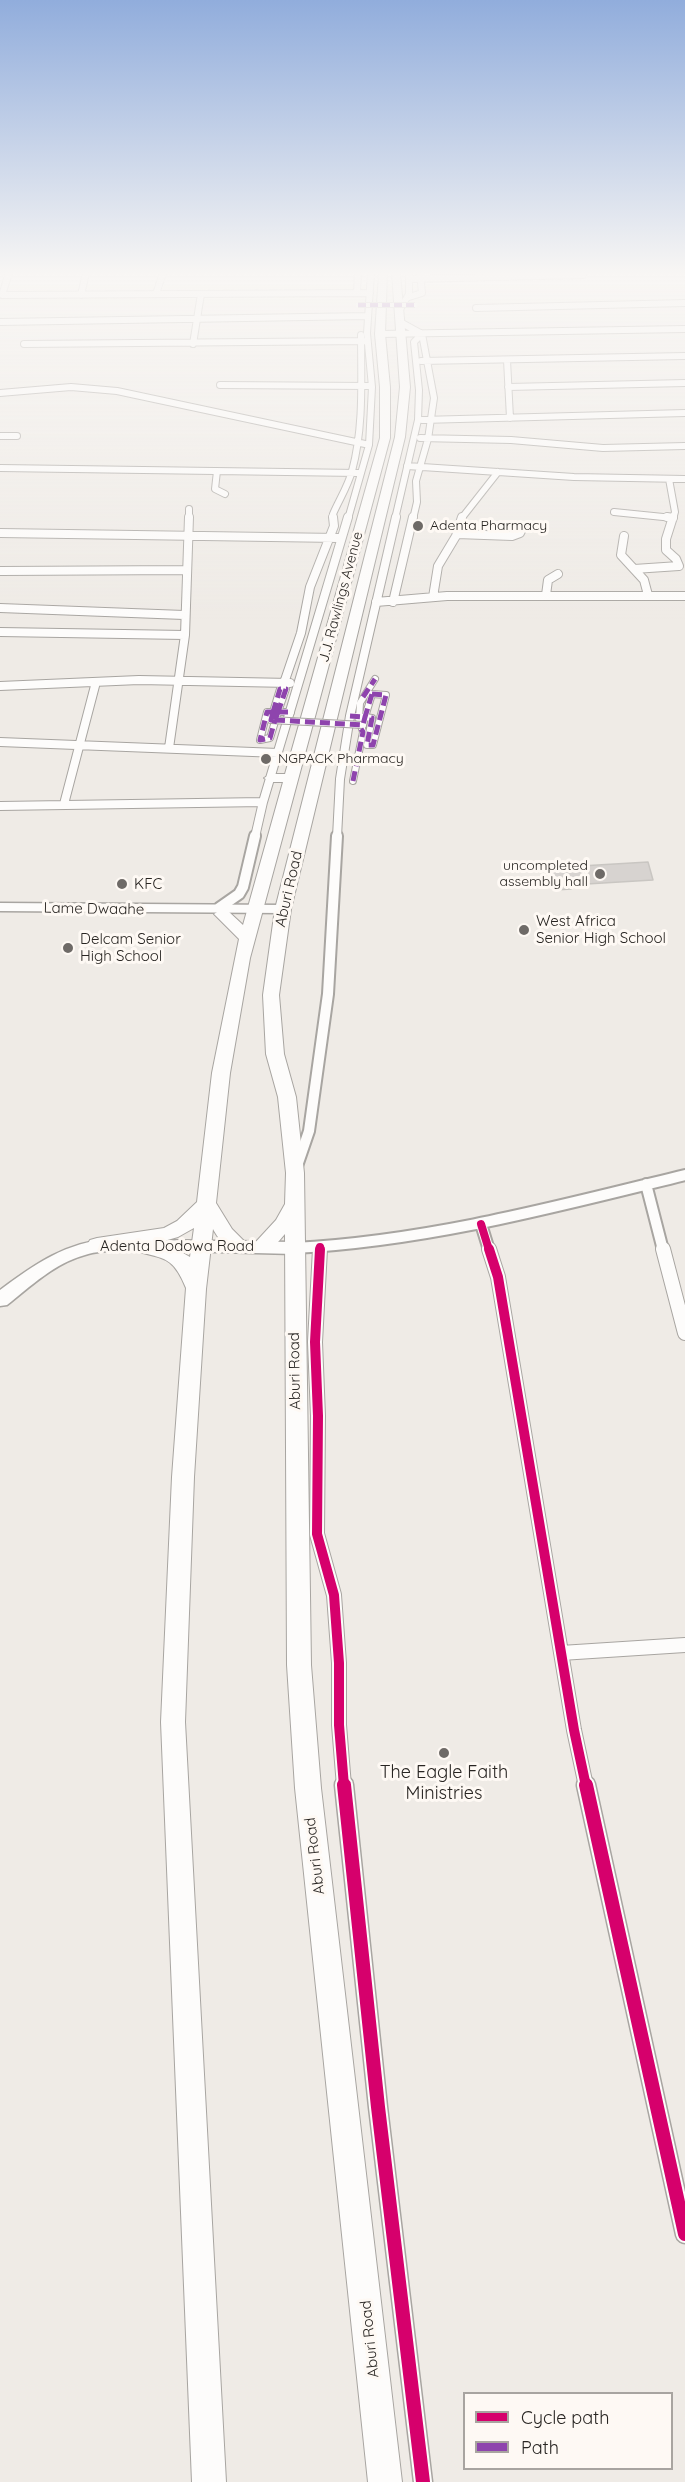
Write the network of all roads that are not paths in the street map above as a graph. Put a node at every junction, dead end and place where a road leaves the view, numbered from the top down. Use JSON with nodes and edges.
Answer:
{"nodes":[{"id":1,"x":51,"y":389,"type":"edge"},
{"id":2,"x":92,"y":389,"type":"edge"},
{"id":3,"x":361,"y":389,"type":"edge"},
{"id":4,"x":372,"y":389,"type":"edge"},
{"id":5,"x":387,"y":389,"type":"edge"},
{"id":6,"x":403,"y":389,"type":"edge"},
{"id":7,"x":419,"y":389,"type":"edge"},
{"id":8,"x":433,"y":389,"type":"edge"},
{"id":9,"x":508,"y":389,"type":"edge"},
{"id":10,"x":4,"y":393,"type":"edge"},
{"id":11,"x":386,"y":396,"type":"junction"},
{"id":12,"x":372,"y":404,"type":"junction"},
{"id":13,"x":685,"y":413,"type":"edge"},
{"id":14,"x":510,"y":418,"type":"junction"},
{"id":15,"x":418,"y":420,"type":"junction"},
{"id":16,"x":430,"y":420,"type":"junction"},
{"id":17,"x":0,"y":435,"type":"edge"},
{"id":18,"x":17,"y":436,"type":"dead end"},
{"id":19,"x":414,"y":438,"type":"junction"},
{"id":20,"x":428,"y":439,"type":"junction"},
{"id":21,"x":358,"y":443,"type":"junction"},
{"id":22,"x":369,"y":445,"type":"junction"},
{"id":23,"x":685,"y":446,"type":"edge"},
{"id":24,"x":407,"y":466,"type":"junction"},
{"id":25,"x":419,"y":467,"type":"junction"},
{"id":26,"x":0,"y":468,"type":"edge"},
{"id":27,"x":217,"y":471,"type":"junction"},
{"id":28,"x":498,"y":472,"type":"junction"},
{"id":29,"x":352,"y":473,"type":"junction"},
{"id":30,"x":362,"y":473,"type":"junction"},
{"id":31,"x":669,"y":479,"type":"junction"},
{"id":32,"x":685,"y":479,"type":"edge"},
{"id":33,"x":225,"y":494,"type":"dead end"},
{"id":34,"x":189,"y":509,"type":"dead end"},
{"id":35,"x":614,"y":512,"type":"dead end"},
{"id":36,"x":685,"y":513,"type":"edge"},
{"id":37,"x":674,"y":515,"type":"junction"},
{"id":38,"x":523,"y":526,"type":"dead end"},
{"id":39,"x":0,"y":533,"type":"edge"},
{"id":40,"x":457,"y":534,"type":"junction"},
{"id":41,"x":189,"y":536,"type":"junction"},
{"id":42,"x":624,"y":536,"type":"dead end"},
{"id":43,"x":330,"y":538,"type":"junction"},
{"id":44,"x":342,"y":538,"type":"junction"},
{"id":45,"x":338,"y":552,"type":"junction"},
{"id":46,"x":352,"y":553,"type":"junction"},
{"id":47,"x":634,"y":569,"type":"junction"},
{"id":48,"x":187,"y":570,"type":"junction"},
{"id":49,"x":0,"y":571,"type":"edge"},
{"id":50,"x":558,"y":574,"type":"dead end"},
{"id":51,"x":546,"y":595,"type":"junction"},
{"id":52,"x":648,"y":595,"type":"junction"},
{"id":53,"x":685,"y":596,"type":"edge"},
{"id":54,"x":433,"y":597,"type":"junction"},
{"id":55,"x":393,"y":602,"type":"junction"},
{"id":56,"x":0,"y":608,"type":"edge"},
{"id":57,"x":369,"y":608,"type":"junction"},
{"id":58,"x":184,"y":615,"type":"junction"},
{"id":59,"x":0,"y":632,"type":"edge"},
{"id":60,"x":185,"y":635,"type":"junction"},
{"id":61,"x":307,"y":661,"type":"junction"},
{"id":62,"x":323,"y":663,"type":"junction"},
{"id":63,"x":375,"y":679,"type":"dead end"},
{"id":64,"x":96,"y":681,"type":"junction"},
{"id":65,"x":180,"y":681,"type":"junction"},
{"id":66,"x":284,"y":683,"type":"junction"},
{"id":67,"x":300,"y":683,"type":"junction"},
{"id":68,"x":0,"y":686,"type":"edge"},
{"id":69,"x":291,"y":712,"type":"junction"},
{"id":70,"x":355,"y":717,"type":"junction"},
{"id":71,"x":0,"y":742,"type":"edge"},
{"id":72,"x":79,"y":744,"type":"junction"},
{"id":73,"x":169,"y":748,"type":"junction"},
{"id":74,"x":278,"y":753,"type":"junction"},
{"id":75,"x":271,"y":778,"type":"junction"},
{"id":76,"x":290,"y":778,"type":"junction"},
{"id":77,"x":353,"y":781,"type":"dead end"},
{"id":78,"x":263,"y":802,"type":"junction"},
{"id":79,"x":64,"y":804,"type":"junction"},
{"id":80,"x":0,"y":806,"type":"edge"},
{"id":81,"x":0,"y":907,"type":"edge"},
{"id":82,"x":220,"y":911,"type":"junction"},
{"id":83,"x":253,"y":912,"type":"junction"},
{"id":84,"x":283,"y":913,"type":"junction"},
{"id":85,"x":247,"y":937,"type":"junction"},
{"id":86,"x":295,"y":1173,"type":"junction"},
{"id":87,"x":685,"y":1175,"type":"edge"},
{"id":88,"x":646,"y":1184,"type":"junction"},
{"id":89,"x":295,"y":1202,"type":"junction"},
{"id":90,"x":207,"y":1203,"type":"junction"},
{"id":91,"x":481,"y":1224,"type":"junction"},
{"id":92,"x":97,"y":1245,"type":"junction"},
{"id":93,"x":142,"y":1246,"type":"junction"},
{"id":94,"x":240,"y":1246,"type":"junction"},
{"id":95,"x":262,"y":1246,"type":"junction"},
{"id":96,"x":201,"y":1247,"type":"junction"},
{"id":97,"x":307,"y":1247,"type":"junction"},
{"id":98,"x":196,"y":1289,"type":"junction"},
{"id":99,"x":0,"y":1300,"type":"edge"},
{"id":100,"x":685,"y":1333,"type":"edge"},
{"id":101,"x":685,"y":1645,"type":"edge"},
{"id":102,"x":561,"y":1653,"type":"junction"},
{"id":103,"x":685,"y":2234,"type":"edge"},
{"id":104,"x":209,"y":2482,"type":"edge"},
{"id":105,"x":385,"y":2482,"type":"edge"},
{"id":106,"x":423,"y":2482,"type":"edge"}],
"edges":[{"from":1,"to":10,"type":"street"},
{"from":2,"to":21,"type":"street"},
{"from":3,"to":21,"type":"street"},
{"from":4,"to":12,"type":"street"},
{"from":5,"to":11,"type":"highway","name":"J.J. Rawlings Avenue"},
{"from":6,"to":57,"type":"highway","name":"Aburi Road"},
{"from":7,"to":15,"type":"street"},
{"from":8,"to":16,"type":"street"},
{"from":9,"to":14,"type":"street"},
{"from":11,"to":12,"type":"highway"},
{"from":11,"to":46,"type":"highway","name":"J.J. Rawlings Avenue"},
{"from":12,"to":22,"type":"street"},
{"from":13,"to":14,"type":"street"},
{"from":14,"to":16,"type":"street"},
{"from":15,"to":16,"type":"street"},
{"from":15,"to":19,"type":"street"},
{"from":16,"to":20,"type":"street"},
{"from":17,"to":18,"type":"street"},
{"from":19,"to":20,"type":"street"},
{"from":19,"to":24,"type":"street"},
{"from":20,"to":23,"type":"street"},
{"from":20,"to":25,"type":"street"},
{"from":21,"to":22,"type":"street"},
{"from":21,"to":29,"type":"street"},
{"from":22,"to":30,"type":"street"},
{"from":24,"to":25,"type":"street"},
{"from":24,"to":57,"type":"street"},
{"from":25,"to":28,"type":"street"},
{"from":25,"to":55,"type":"street"},
{"from":26,"to":27,"type":"street"},
{"from":27,"to":29,"type":"street"},
{"from":27,"to":33,"type":"street"},
{"from":28,"to":31,"type":"street"},
{"from":28,"to":40,"type":"street"},
{"from":29,"to":30,"type":"street"},
{"from":29,"to":43,"type":"street"},
{"from":30,"to":44,"type":"street"},
{"from":31,"to":32,"type":"street"},
{"from":31,"to":37,"type":"street"},
{"from":34,"to":41,"type":"street"},
{"from":35,"to":37,"type":"street"},
{"from":36,"to":37,"type":"street"},
{"from":37,"to":47,"type":"street"},
{"from":38,"to":40,"type":"street"},
{"from":39,"to":41,"type":"street"},
{"from":40,"to":54,"type":"street"},
{"from":41,"to":43,"type":"street"},
{"from":41,"to":48,"type":"street"},
{"from":42,"to":47,"type":"street"},
{"from":43,"to":44,"type":"street"},
{"from":43,"to":66,"type":"street"},
{"from":44,"to":45,"type":"street"},
{"from":45,"to":46,"type":"highway"},
{"from":45,"to":61,"type":"street"},
{"from":46,"to":62,"type":"highway","name":"J.J. Rawlings Avenue"},
{"from":47,"to":52,"type":"street"},
{"from":48,"to":49,"type":"street"},
{"from":48,"to":58,"type":"street"},
{"from":50,"to":51,"type":"street"},
{"from":51,"to":52,"type":"street"},
{"from":51,"to":54,"type":"street"},
{"from":52,"to":53,"type":"street"},
{"from":54,"to":55,"type":"street"},
{"from":55,"to":57,"type":"street"},
{"from":56,"to":58,"type":"street"},
{"from":57,"to":70,"type":"street"},
{"from":57,"to":84,"type":"highway","name":"Aburi Road"},
{"from":58,"to":60,"type":"street"},
{"from":59,"to":60,"type":"street"},
{"from":60,"to":65,"type":"street"},
{"from":61,"to":62,"type":"highway"},
{"from":61,"to":67,"type":"street"},
{"from":62,"to":76,"type":"highway","name":"J.J. Rawlings Avenue"},
{"from":63,"to":70,"type":"street"},
{"from":64,"to":65,"type":"street"},
{"from":64,"to":68,"type":"street"},
{"from":64,"to":72,"type":"street"},
{"from":65,"to":66,"type":"street"},
{"from":65,"to":73,"type":"street"},
{"from":66,"to":67,"type":"street"},
{"from":67,"to":69,"type":"street"},
{"from":69,"to":70,"type":"street","bridge":true},
{"from":69,"to":74,"type":"street"},
{"from":70,"to":77,"type":"street"},
{"from":70,"to":86,"type":"street"},
{"from":71,"to":72,"type":"street"},
{"from":72,"to":73,"type":"street"},
{"from":72,"to":79,"type":"street"},
{"from":73,"to":74,"type":"street"},
{"from":74,"to":75,"type":"street"},
{"from":75,"to":76,"type":"highway"},
{"from":75,"to":78,"type":"street"},
{"from":76,"to":83,"type":"highway","name":"J.J. Rawlings Avenue"},
{"from":78,"to":79,"type":"street"},
{"from":78,"to":82,"type":"street"},
{"from":79,"to":80,"type":"street"},
{"from":81,"to":82,"type":"street","name":"Lame Dwaahe"},
{"from":82,"to":83,"type":"street","name":"Lame Dwaahe"},
{"from":82,"to":85,"type":"highway"},
{"from":83,"to":84,"type":"street","name":"Lame Dwaahe"},
{"from":83,"to":85,"type":"highway","name":"J.J. Rawlings Avenue"},
{"from":84,"to":86,"type":"highway","name":"Aburi Road"},
{"from":85,"to":90,"type":"highway","name":"J.J. Rawlings Avenue"},
{"from":86,"to":89,"type":"highway","name":"Aburi Road"},
{"from":87,"to":88,"type":"street"},
{"from":88,"to":91,"type":"street"},
{"from":88,"to":100,"type":"street"},
{"from":89,"to":95,"type":"highway"},
{"from":89,"to":97,"type":"highway","name":"Aburi Road"},
{"from":90,"to":92,"type":"highway"},
{"from":90,"to":94,"type":"highway"},
{"from":90,"to":96,"type":"highway","name":"J.J. Rawlings Avenue"},
{"from":91,"to":97,"type":"street"},
{"from":91,"to":102,"type":"street"},
{"from":92,"to":93,"type":"main road","name":"Adenta Dodowa Road"},
{"from":92,"to":99,"type":"main road","name":"Adenta Dodowa Road"},
{"from":93,"to":96,"type":"main road","name":"Adenta Dodowa Road"},
{"from":93,"to":98,"type":"highway"},
{"from":94,"to":95,"type":"main road","name":"Adenta Dodowa Road"},
{"from":94,"to":96,"type":"main road","name":"Adenta Dodowa Road"},
{"from":95,"to":97,"type":"main road","name":"Adenta Dodowa Road"},
{"from":96,"to":98,"type":"highway"},
{"from":97,"to":105,"type":"highway","name":"Aburi Road"},
{"from":97,"to":106,"type":"street"},
{"from":98,"to":104,"type":"highway"},
{"from":101,"to":102,"type":"street"},
{"from":102,"to":103,"type":"street"}]}
